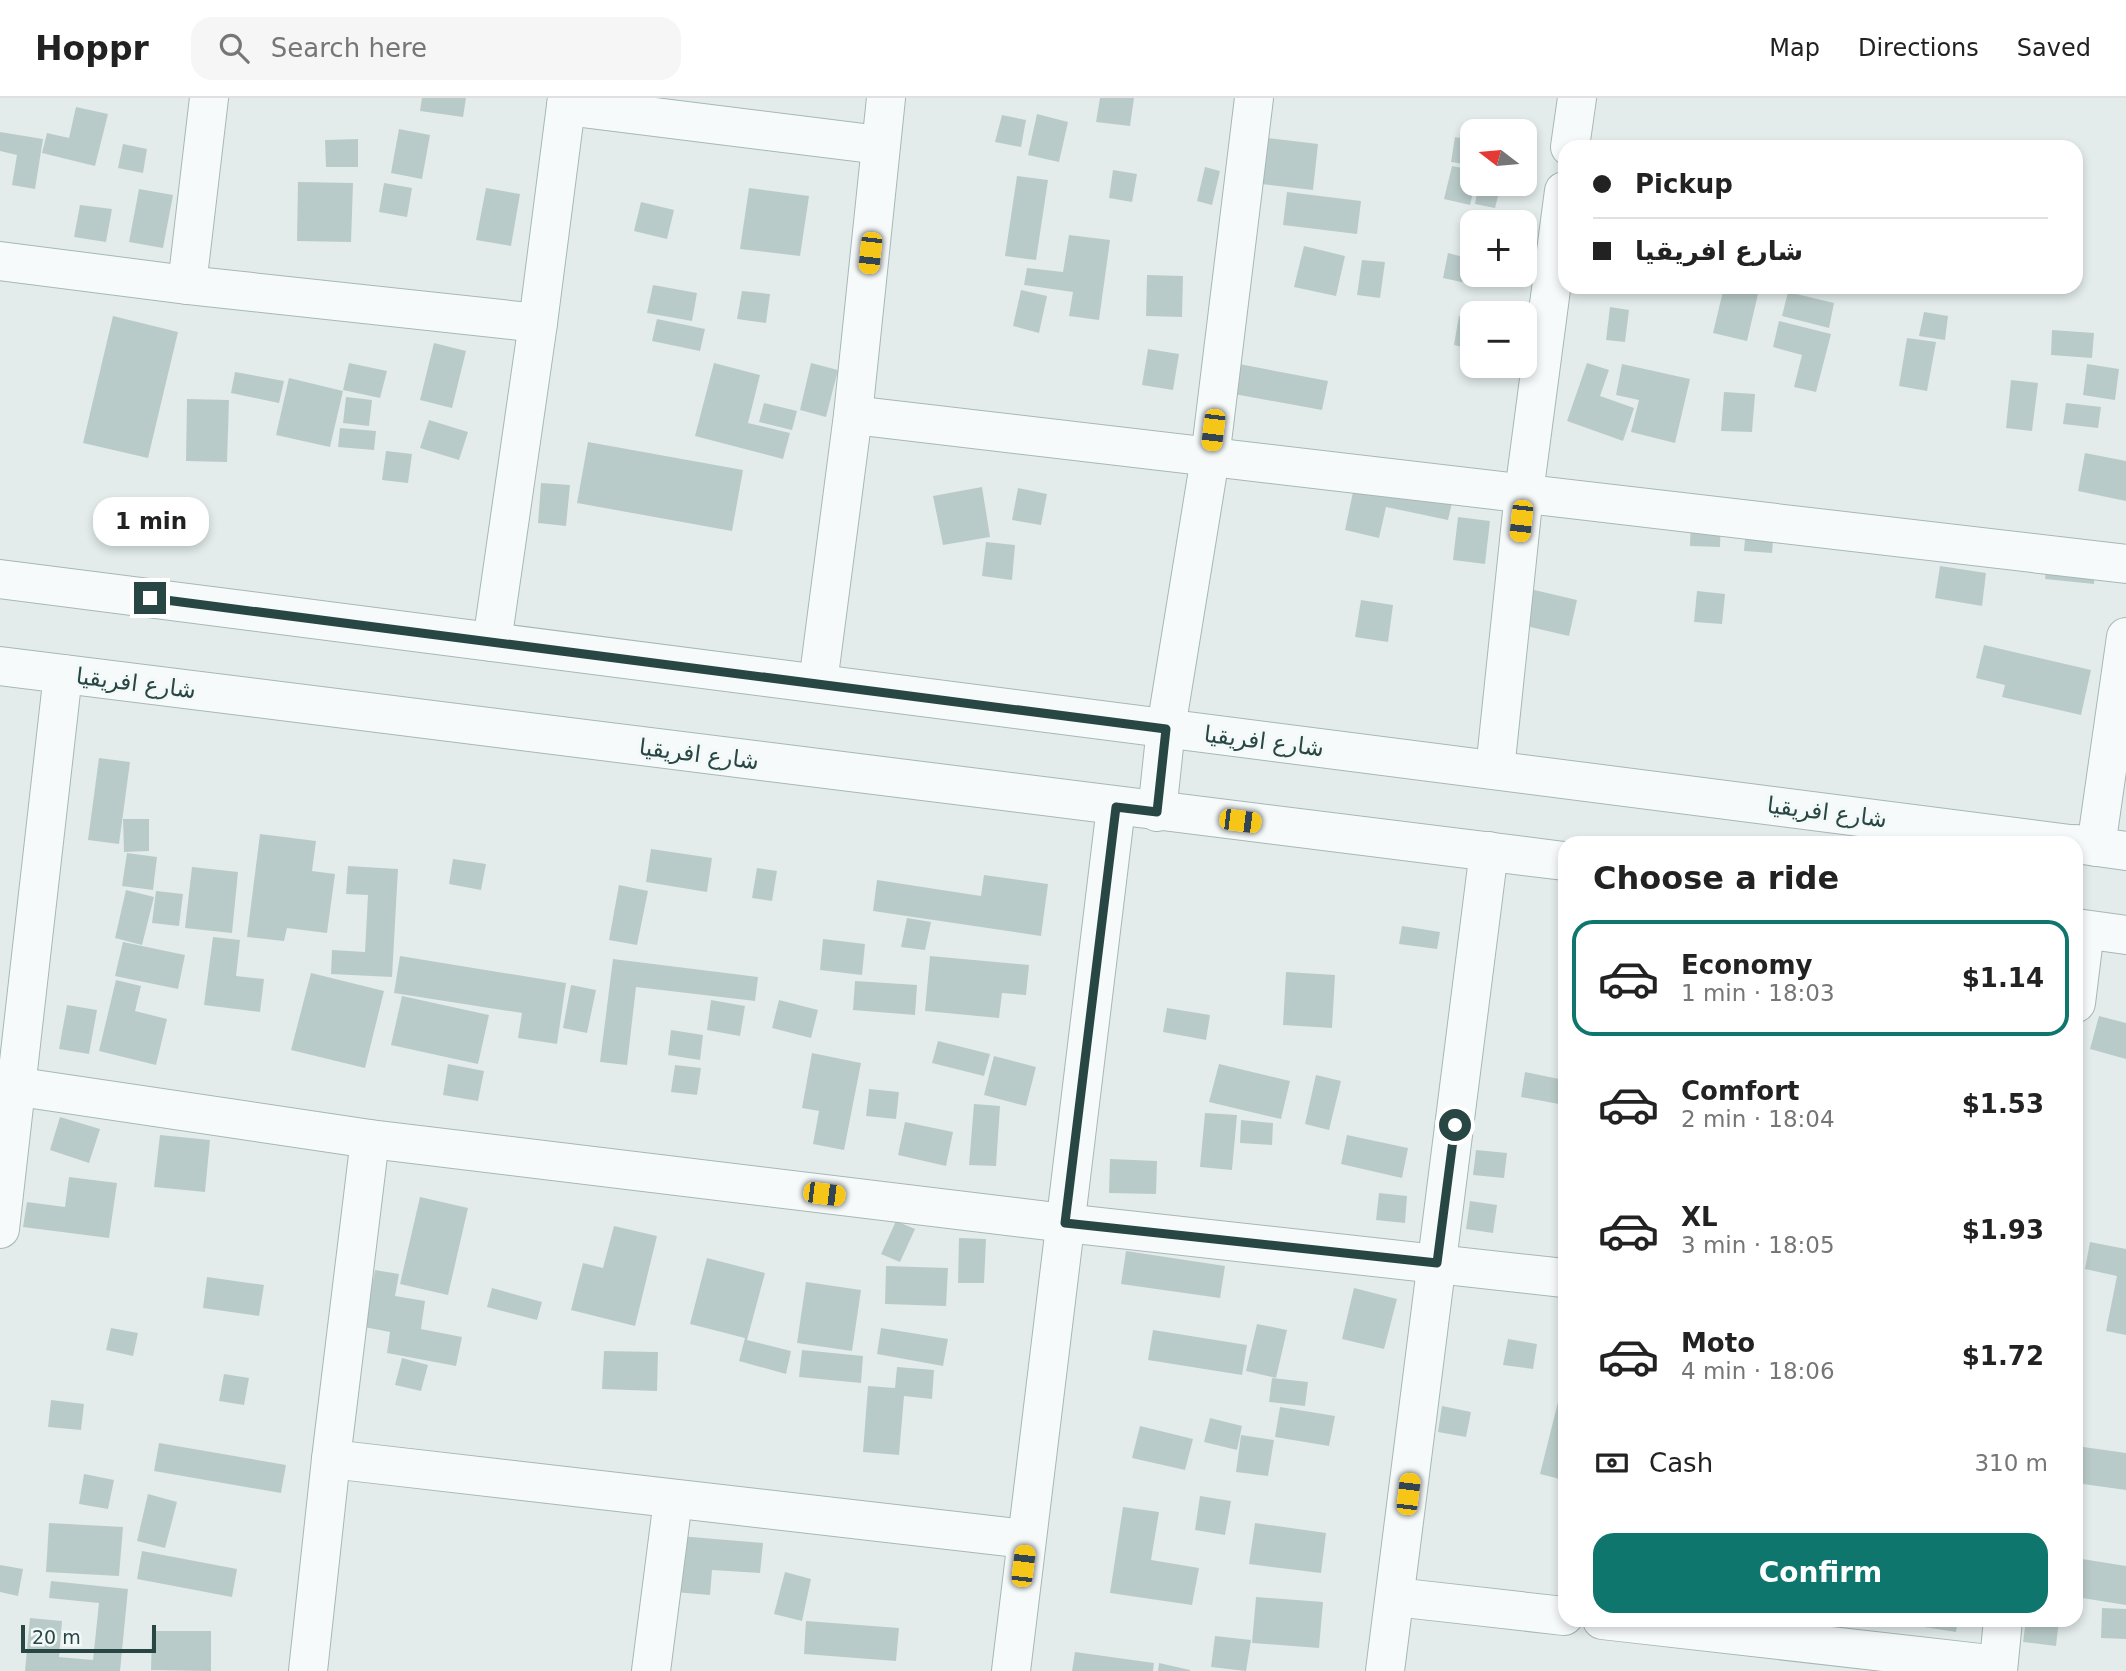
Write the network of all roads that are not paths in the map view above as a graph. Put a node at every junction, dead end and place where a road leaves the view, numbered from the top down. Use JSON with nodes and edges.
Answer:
{"nodes":[{"id":1,"x":209,"y":98,"type":"edge"},
{"id":2,"x":886,"y":98,"type":"edge"},
{"id":3,"x":1254,"y":98,"type":"edge"},
{"id":4,"x":1577,"y":98,"type":"edge"},
{"id":5,"x":566,"y":102,"type":"edge"},
{"id":6,"x":1571,"y":140,"type":"edge"},
{"id":7,"x":880,"y":145,"type":"junction"},
{"id":8,"x":1558,"y":236,"type":"edge"},
{"id":9,"x":0,"y":261,"type":"edge"},
{"id":10,"x":187,"y":285,"type":"junction"},
{"id":11,"x":538,"y":323,"type":"junction"},
{"id":12,"x":853,"y":415,"type":"junction"},
{"id":13,"x":1209,"y":458,"type":"junction"},
{"id":14,"x":1524,"y":494,"type":"junction"},
{"id":15,"x":2126,"y":564,"type":"edge"},
{"id":16,"x":0,"y":579,"type":"edge"},
{"id":17,"x":2126,"y":637,"type":"edge"},
{"id":18,"x":492,"y":642,"type":"junction"},
{"id":19,"x":0,"y":666,"type":"edge"},
{"id":20,"x":63,"y":674,"type":"junction"},
{"id":21,"x":818,"y":683,"type":"junction"},
{"id":22,"x":1166,"y":729,"type":"junction"},
{"id":23,"x":1495,"y":770,"type":"junction"},
{"id":24,"x":1116,"y":807,"type":"junction"},
{"id":25,"x":1157,"y":812,"type":"junction"},
{"id":26,"x":2013,"y":836,"type":"edge"},
{"id":27,"x":2092,"y":846,"type":"edge"},
{"id":28,"x":1489,"y":850,"type":"junction"},
{"id":29,"x":1558,"y":860,"type":"edge"},
{"id":30,"x":2083,"y":929,"type":"edge"},
{"id":31,"x":2126,"y":935,"type":"edge"},
{"id":32,"x":8,"y":1085,"type":"edge"},
{"id":33,"x":370,"y":1139,"type":"junction"},
{"id":34,"x":1065,"y":1223,"type":"junction"},
{"id":35,"x":0,"y":1230,"type":"edge"},
{"id":36,"x":1437,"y":1263,"type":"junction"},
{"id":37,"x":1558,"y":1277,"type":"edge"},
{"id":38,"x":331,"y":1459,"type":"junction"},
{"id":39,"x":673,"y":1500,"type":"junction"},
{"id":40,"x":1026,"y":1539,"type":"junction"},
{"id":41,"x":1395,"y":1597,"type":"junction"},
{"id":42,"x":1558,"y":1615,"type":"edge"},
{"id":43,"x":1660,"y":1627,"type":"edge"},
{"id":44,"x":2002,"y":1627,"type":"edge"},
{"id":45,"x":1998,"y":1668,"type":"edge"},
{"id":46,"x":308,"y":1671,"type":"edge"},
{"id":47,"x":650,"y":1671,"type":"edge"},
{"id":48,"x":1011,"y":1671,"type":"edge"},
{"id":49,"x":1385,"y":1671,"type":"edge"}],
"edges":[{"from":1,"to":10,"type":"street"},
{"from":2,"to":7,"type":"street"},
{"from":3,"to":13,"type":"street"},
{"from":4,"to":6,"type":"street"},
{"from":5,"to":7,"type":"street"},
{"from":5,"to":11,"type":"street"},
{"from":7,"to":12,"type":"street"},
{"from":8,"to":14,"type":"street"},
{"from":9,"to":10,"type":"street"},
{"from":10,"to":11,"type":"street"},
{"from":11,"to":18,"type":"street"},
{"from":12,"to":13,"type":"street"},
{"from":12,"to":21,"type":"street"},
{"from":13,"to":14,"type":"street"},
{"from":13,"to":22,"type":"street"},
{"from":14,"to":15,"type":"street"},
{"from":14,"to":23,"type":"street"},
{"from":16,"to":18,"type":"street","name":"شارع افريقيا"},
{"from":17,"to":27,"type":"street"},
{"from":18,"to":21,"type":"street","name":"شارع افريقيا"},
{"from":19,"to":20,"type":"street","name":"شارع افريقيا"},
{"from":20,"to":24,"type":"street","name":"شارع افريقيا"},
{"from":20,"to":32,"type":"street"},
{"from":21,"to":22,"type":"street","name":"شارع افريقيا"},
{"from":22,"to":23,"type":"street","name":"شارع افريقيا"},
{"from":22,"to":25,"type":"street"},
{"from":23,"to":26,"type":"street","name":"شارع افريقيا"},
{"from":24,"to":25,"type":"street","name":"شارع افريقيا"},
{"from":24,"to":34,"type":"street"},
{"from":25,"to":28,"type":"street","name":"شارع افريقيا"},
{"from":28,"to":29,"type":"street","name":"شارع افريقيا"},
{"from":28,"to":36,"type":"street"},
{"from":30,"to":31,"type":"street"},
{"from":32,"to":33,"type":"street"},
{"from":32,"to":35,"type":"street"},
{"from":33,"to":34,"type":"street"},
{"from":33,"to":38,"type":"street"},
{"from":34,"to":36,"type":"street"},
{"from":34,"to":40,"type":"street"},
{"from":36,"to":37,"type":"street"},
{"from":36,"to":41,"type":"street"},
{"from":38,"to":39,"type":"street"},
{"from":38,"to":46,"type":"street"},
{"from":39,"to":40,"type":"street"},
{"from":39,"to":47,"type":"street"},
{"from":40,"to":48,"type":"street"},
{"from":41,"to":42,"type":"street"},
{"from":41,"to":49,"type":"street"},
{"from":43,"to":45,"type":"street"},
{"from":44,"to":45,"type":"street"}]}
